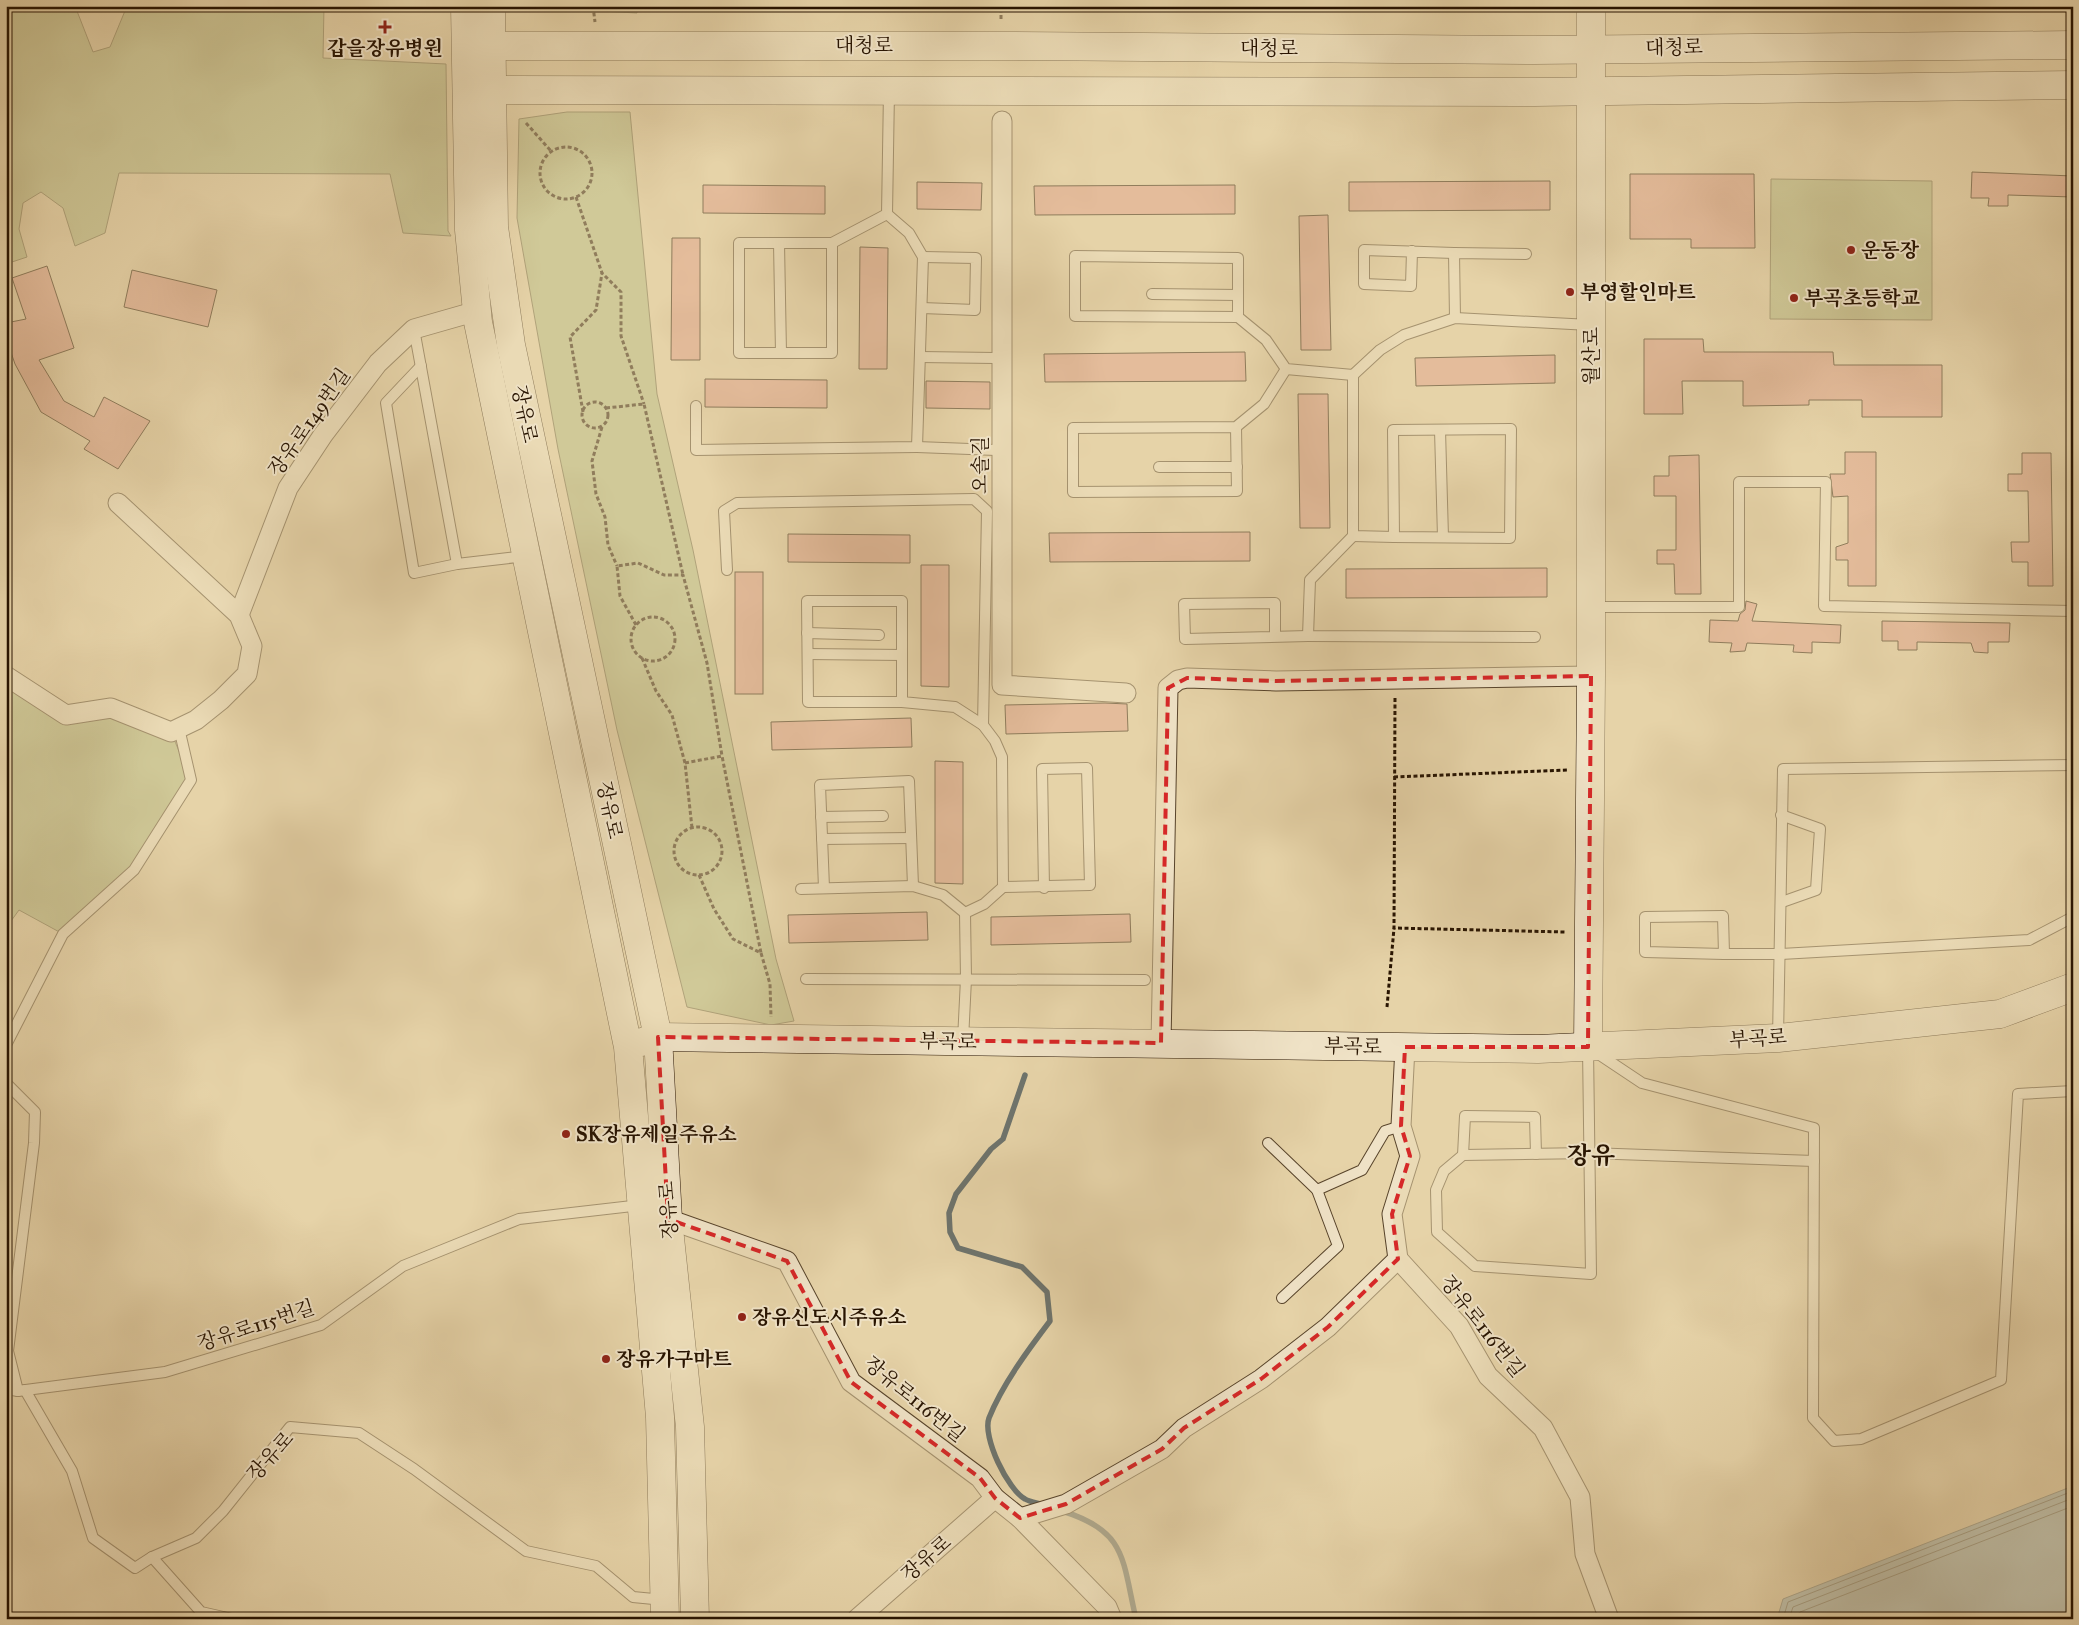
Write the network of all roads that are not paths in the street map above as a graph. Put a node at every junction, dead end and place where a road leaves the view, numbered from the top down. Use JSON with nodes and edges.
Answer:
{"nodes":[{"id":1,"x":465,"y":6,"type":"edge"},
{"id":2,"x":491,"y":6,"type":"edge"},
{"id":3,"x":1592,"y":6,"type":"edge"},
{"id":4,"x":2073,"y":45,"type":"edge"},
{"id":5,"x":479,"y":46,"type":"junction"},
{"id":6,"x":1591,"y":50,"type":"junction"},
{"id":7,"x":2073,"y":85,"type":"edge"},
{"id":8,"x":480,"y":90,"type":"junction"},
{"id":9,"x":889,"y":90,"type":"junction"},
{"id":10,"x":1591,"y":91,"type":"junction"},
{"id":11,"x":1002,"y":121,"type":"dead end"},
{"id":12,"x":888,"y":214,"type":"junction"},
{"id":13,"x":779,"y":243,"type":"junction"},
{"id":14,"x":832,"y":243,"type":"junction"},
{"id":15,"x":1412,"y":250,"type":"junction"},
{"id":16,"x":1454,"y":253,"type":"junction"},
{"id":17,"x":1526,"y":254,"type":"dead end"},
{"id":18,"x":923,"y":256,"type":"junction"},
{"id":19,"x":1152,"y":294,"type":"dead end"},
{"id":20,"x":1238,"y":295,"type":"junction"},
{"id":21,"x":922,"y":308,"type":"junction"},
{"id":22,"x":477,"y":311,"type":"junction"},
{"id":23,"x":1238,"y":317,"type":"junction"},
{"id":24,"x":1455,"y":318,"type":"junction"},
{"id":25,"x":1591,"y":325,"type":"junction"},
{"id":26,"x":414,"y":329,"type":"junction"},
{"id":27,"x":781,"y":353,"type":"junction"},
{"id":28,"x":920,"y":357,"type":"junction"},
{"id":29,"x":995,"y":358,"type":"dead end"},
{"id":30,"x":421,"y":366,"type":"junction"},
{"id":31,"x":1286,"y":369,"type":"junction"},
{"id":32,"x":1353,"y":375,"type":"junction"},
{"id":33,"x":696,"y":406,"type":"dead end"},
{"id":34,"x":1236,"y":427,"type":"junction"},
{"id":35,"x":1440,"y":430,"type":"junction"},
{"id":36,"x":917,"y":447,"type":"junction"},
{"id":37,"x":996,"y":450,"type":"dead end"},
{"id":38,"x":1159,"y":467,"type":"dead end"},
{"id":39,"x":1236,"y":467,"type":"junction"},
{"id":40,"x":118,"y":502,"type":"dead end"},
{"id":41,"x":1353,"y":536,"type":"junction"},
{"id":42,"x":1394,"y":537,"type":"junction"},
{"id":43,"x":1443,"y":537,"type":"junction"},
{"id":44,"x":526,"y":556,"type":"junction"},
{"id":45,"x":457,"y":564,"type":"junction"},
{"id":46,"x":726,"y":570,"type":"dead end"},
{"id":47,"x":1591,"y":607,"type":"junction"},
{"id":48,"x":2073,"y":611,"type":"edge"},
{"id":49,"x":239,"y":615,"type":"junction"},
{"id":50,"x":807,"y":633,"type":"junction"},
{"id":51,"x":878,"y":635,"type":"dead end"},
{"id":52,"x":1308,"y":636,"type":"junction"},
{"id":53,"x":1275,"y":637,"type":"junction"},
{"id":54,"x":1535,"y":637,"type":"dead end"},
{"id":55,"x":808,"y":654,"type":"junction"},
{"id":56,"x":902,"y":655,"type":"junction"},
{"id":57,"x":6,"y":676,"type":"edge"},
{"id":58,"x":1591,"y":676,"type":"junction"},
{"id":59,"x":1126,"y":693,"type":"dead end"},
{"id":60,"x":902,"y":702,"type":"junction"},
{"id":61,"x":982,"y":725,"type":"junction"},
{"id":62,"x":179,"y":728,"type":"junction"},
{"id":63,"x":2073,"y":765,"type":"edge"},
{"id":64,"x":1781,"y":815,"type":"junction"},
{"id":65,"x":883,"y":816,"type":"dead end"},
{"id":66,"x":821,"y":817,"type":"junction"},
{"id":67,"x":911,"y":838,"type":"junction"},
{"id":68,"x":822,"y":839,"type":"junction"},
{"id":69,"x":913,"y":886,"type":"junction"},
{"id":70,"x":1003,"y":887,"type":"junction"},
{"id":71,"x":824,"y":888,"type":"junction"},
{"id":72,"x":1044,"y":888,"type":"junction"},
{"id":73,"x":801,"y":889,"type":"dead end"},
{"id":74,"x":1782,"y":902,"type":"junction"},
{"id":75,"x":965,"y":912,"type":"junction"},
{"id":76,"x":2073,"y":917,"type":"edge"},
{"id":77,"x":1724,"y":954,"type":"junction"},
{"id":78,"x":1781,"y":954,"type":"junction"},
{"id":79,"x":806,"y":979,"type":"dead end"},
{"id":80,"x":966,"y":979,"type":"junction"},
{"id":81,"x":1145,"y":980,"type":"dead end"},
{"id":82,"x":2073,"y":987,"type":"edge"},
{"id":83,"x":658,"y":1037,"type":"junction"},
{"id":84,"x":1778,"y":1038,"type":"junction"},
{"id":85,"x":963,"y":1041,"type":"junction"},
{"id":86,"x":1161,"y":1043,"type":"junction"},
{"id":87,"x":6,"y":1045,"type":"edge"},
{"id":88,"x":628,"y":1047,"type":"junction"},
{"id":89,"x":1405,"y":1047,"type":"junction"},
{"id":90,"x":1588,"y":1047,"type":"junction"},
{"id":91,"x":6,"y":1083,"type":"edge"},
{"id":92,"x":2073,"y":1091,"type":"edge"},
{"id":93,"x":1401,"y":1126,"type":"junction"},
{"id":94,"x":1268,"y":1143,"type":"dead end"},
{"id":95,"x":1589,"y":1153,"type":"junction"},
{"id":96,"x":1536,"y":1154,"type":"junction"},
{"id":97,"x":1463,"y":1155,"type":"junction"},
{"id":98,"x":1814,"y":1161,"type":"junction"},
{"id":99,"x":1317,"y":1190,"type":"junction"},
{"id":100,"x":655,"y":1212,"type":"junction"},
{"id":101,"x":1398,"y":1259,"type":"junction"},
{"id":102,"x":1282,"y":1298,"type":"dead end"},
{"id":103,"x":6,"y":1389,"type":"edge"},
{"id":104,"x":22,"y":1390,"type":"junction"},
{"id":105,"x":995,"y":1498,"type":"junction"},
{"id":106,"x":1020,"y":1518,"type":"junction"},
{"id":107,"x":152,"y":1557,"type":"junction"},
{"id":108,"x":665,"y":1609,"type":"edge"},
{"id":109,"x":232,"y":1619,"type":"edge"},
{"id":110,"x":695,"y":1619,"type":"edge"},
{"id":111,"x":857,"y":1619,"type":"edge"},
{"id":112,"x":1112,"y":1619,"type":"edge"},
{"id":113,"x":1608,"y":1619,"type":"edge"}],
"edges":[{"from":1,"to":5,"type":"main road","name":"장유로"},
{"from":2,"to":5,"type":"main road","name":"장유로"},
{"from":3,"to":6,"type":"main road","name":"월산로"},
{"from":4,"to":6,"type":"main road","name":"대청로"},
{"from":5,"to":6,"type":"main road","name":"대청로"},
{"from":5,"to":8,"type":"main road","name":"장유로"},
{"from":6,"to":10,"type":"main road","name":"월산로"},
{"from":7,"to":10,"type":"main road"},
{"from":8,"to":9,"type":"main road"},
{"from":8,"to":22,"type":"main road","name":"장유로"},
{"from":8,"to":83,"type":"main road","name":"장유로"},
{"from":9,"to":10,"type":"main road"},
{"from":9,"to":12,"type":"lane"},
{"from":10,"to":25,"type":"main road","name":"월산로"},
{"from":11,"to":59,"type":"street","name":"오솔길"},
{"from":12,"to":14,"type":"lane"},
{"from":12,"to":18,"type":"lane"},
{"from":13,"to":14,"type":"lane"},
{"from":13,"to":27,"type":"lane"},
{"from":13,"to":27,"type":"lane"},
{"from":14,"to":27,"type":"lane"},
{"from":15,"to":15,"type":"lane"},
{"from":15,"to":16,"type":"lane"},
{"from":16,"to":17,"type":"lane"},
{"from":16,"to":24,"type":"lane"},
{"from":18,"to":21,"type":"lane"},
{"from":18,"to":21,"type":"lane"},
{"from":19,"to":20,"type":"lane"},
{"from":20,"to":23,"type":"lane"},
{"from":20,"to":23,"type":"lane"},
{"from":21,"to":28,"type":"lane"},
{"from":22,"to":26,"type":"street","name":"장유로149번길"},
{"from":22,"to":44,"type":"main road","name":"장유로"},
{"from":23,"to":31,"type":"lane"},
{"from":24,"to":25,"type":"lane"},
{"from":24,"to":32,"type":"lane"},
{"from":25,"to":47,"type":"main road","name":"월산로"},
{"from":26,"to":30,"type":"lane"},
{"from":26,"to":49,"type":"street","name":"장유로149번길"},
{"from":28,"to":29,"type":"lane"},
{"from":28,"to":36,"type":"lane"},
{"from":30,"to":45,"type":"lane"},
{"from":30,"to":45,"type":"lane"},
{"from":31,"to":32,"type":"lane"},
{"from":31,"to":34,"type":"lane"},
{"from":32,"to":41,"type":"lane"},
{"from":33,"to":36,"type":"lane"},
{"from":34,"to":39,"type":"lane"},
{"from":34,"to":39,"type":"lane"},
{"from":35,"to":42,"type":"lane"},
{"from":35,"to":43,"type":"lane"},
{"from":35,"to":43,"type":"lane"},
{"from":36,"to":37,"type":"lane"},
{"from":38,"to":39,"type":"lane"},
{"from":40,"to":49,"type":"street"},
{"from":41,"to":42,"type":"lane"},
{"from":41,"to":52,"type":"lane"},
{"from":42,"to":43,"type":"lane"},
{"from":44,"to":45,"type":"lane"},
{"from":44,"to":88,"type":"main road","name":"장유로"},
{"from":46,"to":61,"type":"lane"},
{"from":47,"to":48,"type":"lane"},
{"from":47,"to":58,"type":"main road","name":"월산로"},
{"from":49,"to":62,"type":"street"},
{"from":50,"to":51,"type":"lane"},
{"from":50,"to":55,"type":"lane"},
{"from":50,"to":56,"type":"lane"},
{"from":52,"to":53,"type":"lane"},
{"from":52,"to":54,"type":"lane"},
{"from":53,"to":53,"type":"lane"},
{"from":55,"to":56,"type":"lane"},
{"from":55,"to":60,"type":"lane"},
{"from":56,"to":60,"type":"lane"},
{"from":57,"to":62,"type":"street"},
{"from":58,"to":86,"type":"street"},
{"from":58,"to":90,"type":"main road","name":"월산로"},
{"from":60,"to":61,"type":"lane"},
{"from":61,"to":70,"type":"lane"},
{"from":62,"to":87,"type":"lane"},
{"from":63,"to":64,"type":"lane"},
{"from":64,"to":74,"type":"lane"},
{"from":64,"to":74,"type":"lane"},
{"from":65,"to":66,"type":"lane"},
{"from":66,"to":67,"type":"lane"},
{"from":66,"to":68,"type":"lane"},
{"from":67,"to":68,"type":"lane"},
{"from":67,"to":69,"type":"lane"},
{"from":68,"to":71,"type":"lane"},
{"from":69,"to":71,"type":"lane"},
{"from":69,"to":75,"type":"lane"},
{"from":70,"to":72,"type":"lane"},
{"from":70,"to":75,"type":"lane"},
{"from":71,"to":73,"type":"lane"},
{"from":72,"to":72,"type":"lane"},
{"from":74,"to":78,"type":"lane"},
{"from":75,"to":80,"type":"lane"},
{"from":76,"to":78,"type":"lane"},
{"from":77,"to":77,"type":"lane"},
{"from":77,"to":78,"type":"lane"},
{"from":78,"to":84,"type":"lane"},
{"from":79,"to":80,"type":"lane"},
{"from":80,"to":81,"type":"lane"},
{"from":80,"to":85,"type":"lane"},
{"from":82,"to":84,"type":"main road","name":"부곡로"},
{"from":83,"to":85,"type":"main road","name":"부곡로"},
{"from":83,"to":88,"type":"main road","name":"부곡로"},
{"from":83,"to":100,"type":"main road","name":"장유로"},
{"from":84,"to":90,"type":"main road","name":"부곡로"},
{"from":85,"to":86,"type":"main road","name":"부곡로"},
{"from":86,"to":89,"type":"main road","name":"부곡로"},
{"from":88,"to":100,"type":"main road","name":"장유로"},
{"from":89,"to":90,"type":"main road","name":"부곡로"},
{"from":89,"to":93,"type":"street"},
{"from":90,"to":95,"type":"lane"},
{"from":90,"to":98,"type":"lane"},
{"from":91,"to":104,"type":"lane"},
{"from":92,"to":98,"type":"lane"},
{"from":93,"to":99,"type":"lane"},
{"from":93,"to":101,"type":"street"},
{"from":94,"to":99,"type":"lane"},
{"from":95,"to":96,"type":"lane"},
{"from":95,"to":97,"type":"lane"},
{"from":95,"to":98,"type":"lane"},
{"from":96,"to":97,"type":"lane"},
{"from":96,"to":97,"type":"lane"},
{"from":99,"to":102,"type":"lane"},
{"from":100,"to":104,"type":"lane","name":"장유로115번길"},
{"from":100,"to":105,"type":"street","name":"장유로116번길"},
{"from":100,"to":108,"type":"main road","name":"장유로"},
{"from":100,"to":110,"type":"main road","name":"장유로"},
{"from":101,"to":106,"type":"street"},
{"from":101,"to":113,"type":"street","name":"장유로116번길"},
{"from":103,"to":104,"type":"lane","name":"장유로115번길"},
{"from":104,"to":107,"type":"lane"},
{"from":105,"to":106,"type":"street","name":"장유로116번길"},
{"from":105,"to":111,"type":"street","name":"장유로"},
{"from":106,"to":112,"type":"street","name":"장유로116번길"},
{"from":107,"to":108,"type":"lane","name":"장유로"},
{"from":107,"to":109,"type":"lane"}]}
